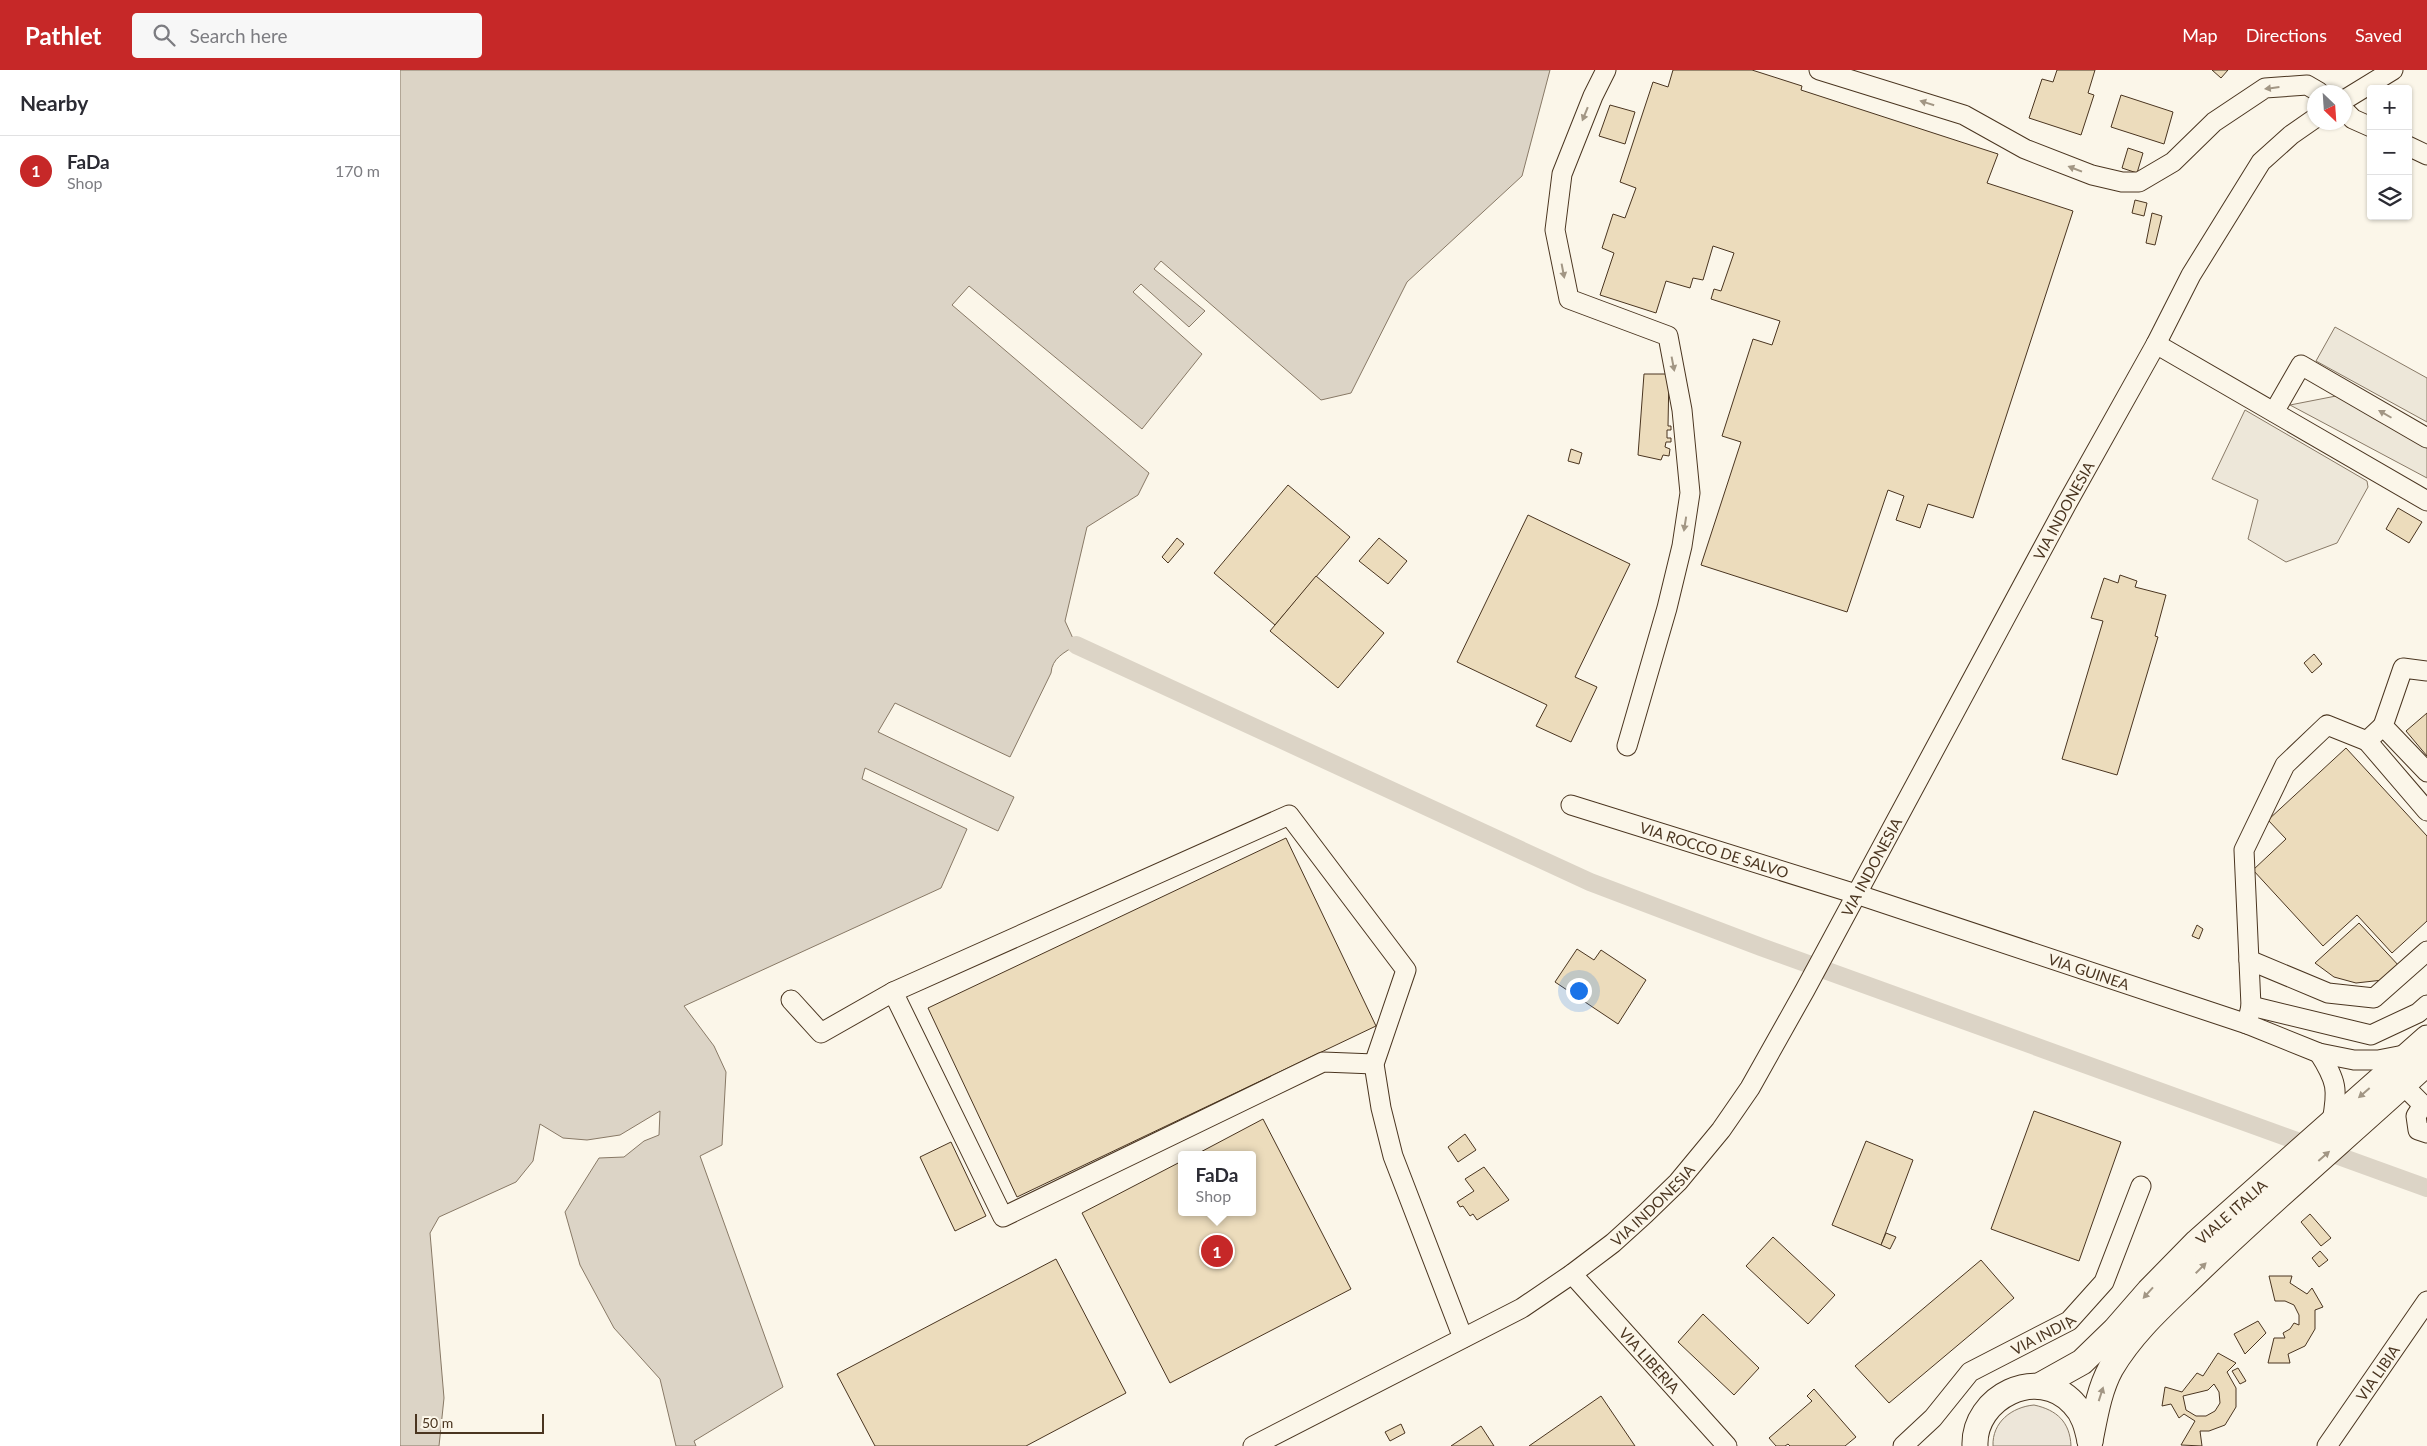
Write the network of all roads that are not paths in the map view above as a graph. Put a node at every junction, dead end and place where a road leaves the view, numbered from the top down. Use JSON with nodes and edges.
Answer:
{"nodes":[{"id":1,"x":1606,"y":70,"type":"edge"},
{"id":2,"x":1819,"y":70,"type":"edge"},
{"id":3,"x":2393,"y":70,"type":"edge"},
{"id":4,"x":2307,"y":85,"type":"edge"},
{"id":5,"x":2352,"y":95,"type":"edge"},
{"id":6,"x":2352,"y":118,"type":"edge"},
{"id":7,"x":2307,"y":125,"type":"edge"},
{"id":8,"x":2367,"y":125,"type":"edge"},
{"id":9,"x":2412,"y":148,"type":"edge"},
{"id":10,"x":2427,"y":155,"type":"edge"},
{"id":11,"x":2156,"y":344,"type":"junction"},
{"id":12,"x":2274,"y":412,"type":"junction"},
{"id":13,"x":2427,"y":438,"type":"edge"},
{"id":14,"x":2427,"y":501,"type":"edge"},
{"id":15,"x":2427,"y":671,"type":"edge"},
{"id":16,"x":2383,"y":726,"type":"junction"},
{"id":17,"x":2366,"y":741,"type":"junction"},
{"id":18,"x":1627,"y":746,"type":"dead end"},
{"id":19,"x":2427,"y":772,"type":"edge"},
{"id":20,"x":1571,"y":805,"type":"dead end"},
{"id":21,"x":2427,"y":812,"type":"edge"},
{"id":22,"x":1856,"y":894,"type":"junction"},
{"id":23,"x":2427,"y":952,"type":"edge"},
{"id":24,"x":2249,"y":960,"type":"junction"},
{"id":25,"x":893,"y":992,"type":"junction"},
{"id":26,"x":791,"y":1000,"type":"dead end"},
{"id":27,"x":2427,"y":1005,"type":"edge"},
{"id":28,"x":2249,"y":1015,"type":"junction"},
{"id":29,"x":2421,"y":1051,"type":"edge"},
{"id":30,"x":2319,"y":1053,"type":"junction"},
{"id":31,"x":1374,"y":1064,"type":"junction"},
{"id":32,"x":2403,"y":1085,"type":"junction"},
{"id":33,"x":2334,"y":1128,"type":"junction"},
{"id":34,"x":2427,"y":1133,"type":"edge"},
{"id":35,"x":2294,"y":1169,"type":"junction"},
{"id":36,"x":2141,"y":1186,"type":"dead end"},
{"id":37,"x":1572,"y":1274,"type":"junction"},
{"id":38,"x":2427,"y":1301,"type":"edge"},
{"id":39,"x":1463,"y":1338,"type":"junction"},
{"id":40,"x":2039,"y":1386,"type":"junction"},
{"id":41,"x":1971,"y":1442,"type":"edge"},
{"id":42,"x":2090,"y":1444,"type":"edge"},
{"id":43,"x":1253,"y":1446,"type":"edge"},
{"id":44,"x":1726,"y":1446,"type":"edge"},
{"id":45,"x":1902,"y":1446,"type":"edge"},
{"id":46,"x":2327,"y":1446,"type":"edge"}],
"edges":[{"from":1,"to":18,"type":"street","one_way":true},
{"from":4,"to":2,"type":"street","one_way":true},
{"from":3,"to":5,"type":"street"},
{"from":6,"to":8,"type":"street"},
{"from":7,"to":11,"type":"street","name":"VIA INDONESIA"},
{"from":9,"to":10,"type":"street"},
{"from":11,"to":12,"type":"street"},
{"from":11,"to":22,"type":"street","name":"VIA INDONESIA"},
{"from":13,"to":12,"type":"street","one_way":true},
{"from":12,"to":14,"type":"street"},
{"from":15,"to":16,"type":"street"},
{"from":16,"to":17,"type":"street"},
{"from":16,"to":19,"type":"street"},
{"from":17,"to":21,"type":"street"},
{"from":17,"to":24,"type":"street"},
{"from":20,"to":22,"type":"street","name":"VIA ROCCO DE SALVO"},
{"from":22,"to":28,"type":"street","name":"VIA GUINEA"},
{"from":22,"to":37,"type":"street","name":"VIA INDONESIA"},
{"from":23,"to":24,"type":"street"},
{"from":24,"to":28,"type":"street"},
{"from":25,"to":26,"type":"street"},
{"from":25,"to":31,"type":"street"},
{"from":25,"to":31,"type":"street"},
{"from":27,"to":28,"type":"street"},
{"from":28,"to":30,"type":"street","name":"VIA GUINEA"},
{"from":29,"to":30,"type":"street","name":"VIA GUINEA"},
{"from":29,"to":32,"type":"main road","name":"VIALE ITALIA"},
{"from":29,"to":33,"type":"main road","name":"VIALE ITALIA","one_way":true},
{"from":30,"to":33,"type":"street"},
{"from":31,"to":39,"type":"street"},
{"from":32,"to":33,"type":"main road","name":"VIALE ITALIA"},
{"from":32,"to":34,"type":"street"},
{"from":33,"to":35,"type":"main road","name":"VIALE ITALIA"},
{"from":35,"to":40,"type":"main road","name":"VIALE ITALIA","one_way":true},
{"from":42,"to":35,"type":"main road","name":"VIALE ITALIA","one_way":true},
{"from":36,"to":45,"type":"street","name":"VIA INDIA"},
{"from":37,"to":39,"type":"street","name":"VIA INDONESIA"},
{"from":37,"to":44,"type":"street","name":"VIA LIBERIA"},
{"from":38,"to":46,"type":"street","name":"VIA LIBIA"},
{"from":39,"to":43,"type":"street","name":"VIA INDONESIA"},
{"from":40,"to":41,"type":"main road"},
{"from":40,"to":42,"type":"main road"}]}
